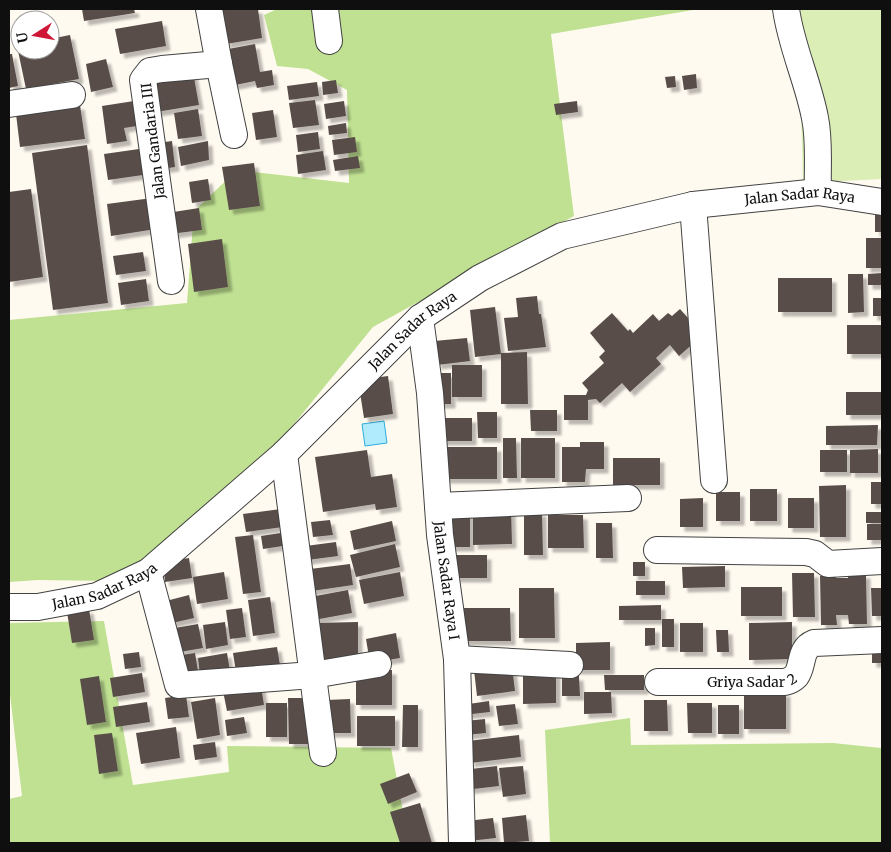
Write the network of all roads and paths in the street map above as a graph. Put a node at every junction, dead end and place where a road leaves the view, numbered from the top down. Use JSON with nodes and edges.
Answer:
{"nodes":[{"id":1,"x":209,"y":9,"type":"edge"},
{"id":2,"x":325,"y":9,"type":"edge"},
{"id":3,"x":786,"y":9,"type":"edge"},
{"id":4,"x":329,"y":41,"type":"dead end"},
{"id":5,"x":219,"y":64,"type":"junction"},
{"id":6,"x":72,"y":95,"type":"dead end"},
{"id":7,"x":9,"y":104,"type":"edge"},
{"id":8,"x":234,"y":135,"type":"dead end"},
{"id":9,"x":818,"y":192,"type":"junction"},
{"id":10,"x":882,"y":202,"type":"edge"},
{"id":11,"x":693,"y":204,"type":"junction"},
{"id":12,"x":170,"y":281,"type":"dead end"},
{"id":13,"x":420,"y":318,"type":"junction"},
{"id":14,"x":284,"y":454,"type":"junction"},
{"id":15,"x":714,"y":480,"type":"dead end"},
{"id":16,"x":628,"y":498,"type":"dead end"},
{"id":17,"x":438,"y":506,"type":"junction"},
{"id":18,"x":657,"y":550,"type":"dead end"},
{"id":19,"x":882,"y":561,"type":"edge"},
{"id":20,"x":148,"y":572,"type":"junction"},
{"id":21,"x":9,"y":607,"type":"edge"},
{"id":22,"x":882,"y":640,"type":"edge"},
{"id":23,"x":457,"y":660,"type":"junction"},
{"id":24,"x":378,"y":664,"type":"dead end"},
{"id":25,"x":570,"y":665,"type":"dead end"},
{"id":26,"x":313,"y":675,"type":"junction"},
{"id":27,"x":658,"y":682,"type":"dead end"},
{"id":28,"x":323,"y":753,"type":"dead end"},
{"id":29,"x":462,"y":843,"type":"edge"}],
"edges":[{"from":1,"to":5,"type":"street"},
{"from":2,"to":4,"type":"street"},
{"from":3,"to":9,"type":"street"},
{"from":5,"to":8,"type":"street"},
{"from":5,"to":12,"type":"street","name":"Jalan Gandaria III"},
{"from":6,"to":7,"type":"street"},
{"from":9,"to":10,"type":"street","name":"Jalan Sadar Raya"},
{"from":9,"to":11,"type":"street","name":"Jalan Sadar Raya"},
{"from":11,"to":13,"type":"street","name":"Jalan Sadar Raya"},
{"from":11,"to":15,"type":"street"},
{"from":13,"to":14,"type":"street","name":"Jalan Sadar Raya"},
{"from":13,"to":17,"type":"street","name":"Jalan Sadar Raya I"},
{"from":14,"to":20,"type":"street","name":"Jalan Sadar Raya"},
{"from":14,"to":26,"type":"street"},
{"from":16,"to":17,"type":"street"},
{"from":17,"to":23,"type":"street","name":"Jalan Sadar Raya I"},
{"from":18,"to":19,"type":"street"},
{"from":20,"to":21,"type":"street","name":"Jalan Sadar Raya"},
{"from":20,"to":26,"type":"street"},
{"from":22,"to":27,"type":"street","name":"Griya Sadar 2"},
{"from":23,"to":25,"type":"street"},
{"from":23,"to":29,"type":"street","name":"Jalan Sadar Raya I"},
{"from":24,"to":26,"type":"street"},
{"from":26,"to":28,"type":"street"}]}
